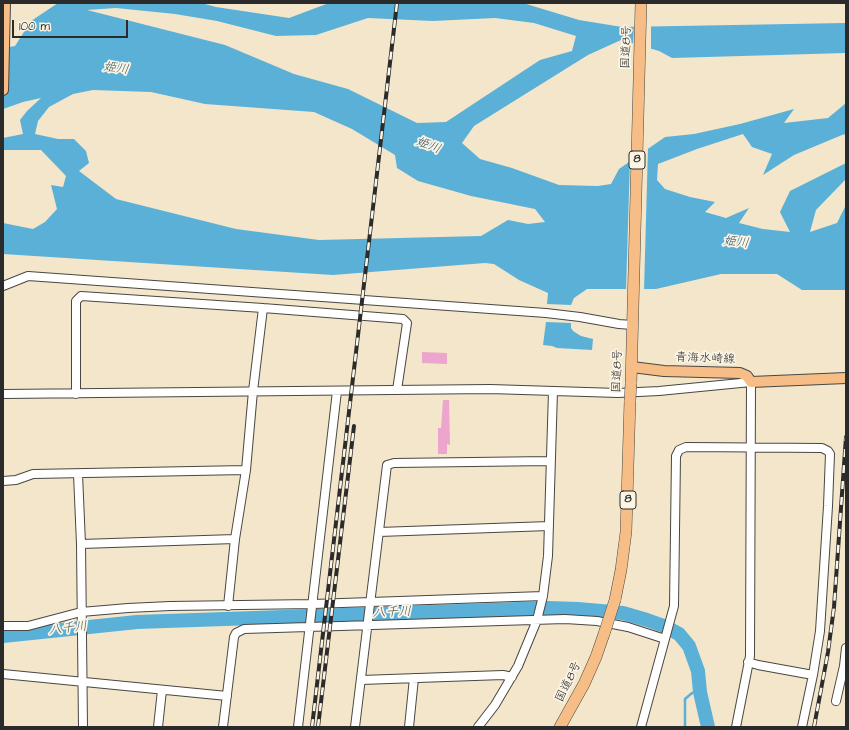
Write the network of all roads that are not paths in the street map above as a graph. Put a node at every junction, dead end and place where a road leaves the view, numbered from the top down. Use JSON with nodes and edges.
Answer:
{"nodes":[{"id":1,"x":5,"y":3,"type":"edge"},
{"id":2,"x":641,"y":3,"type":"edge"},
{"id":3,"x":3,"y":90,"type":"edge"},
{"id":4,"x":3,"y":286,"type":"edge"},
{"id":5,"x":263,"y":308,"type":"junction"},
{"id":6,"x":633,"y":326,"type":"junction"},
{"id":7,"x":632,"y":362,"type":"junction"},
{"id":8,"x":846,"y":378,"type":"edge"},
{"id":9,"x":751,"y":382,"type":"junction"},
{"id":10,"x":396,"y":390,"type":"junction"},
{"id":11,"x":253,"y":391,"type":"junction"},
{"id":12,"x":338,"y":391,"type":"junction"},
{"id":13,"x":553,"y":391,"type":"junction"},
{"id":14,"x":3,"y":394,"type":"edge"},
{"id":15,"x":76,"y":394,"type":"junction"},
{"id":16,"x":750,"y":447,"type":"junction"},
{"id":17,"x":550,"y":461,"type":"junction"},
{"id":18,"x":246,"y":470,"type":"junction"},
{"id":19,"x":78,"y":474,"type":"junction"},
{"id":20,"x":3,"y":481,"type":"edge"},
{"id":21,"x":549,"y":526,"type":"junction"},
{"id":22,"x":379,"y":532,"type":"junction"},
{"id":23,"x":235,"y":539,"type":"junction"},
{"id":24,"x":81,"y":544,"type":"junction"},
{"id":25,"x":543,"y":596,"type":"junction"},
{"id":26,"x":370,"y":602,"type":"junction"},
{"id":27,"x":313,"y":604,"type":"junction"},
{"id":28,"x":228,"y":606,"type":"junction"},
{"id":29,"x":81,"y":612,"type":"junction"},
{"id":30,"x":537,"y":620,"type":"junction"},
{"id":31,"x":368,"y":624,"type":"junction"},
{"id":32,"x":3,"y":626,"type":"edge"},
{"id":33,"x":310,"y":627,"type":"junction"},
{"id":34,"x":665,"y":639,"type":"junction"},
{"id":35,"x":846,"y":648,"type":"edge"},
{"id":36,"x":748,"y":662,"type":"junction"},
{"id":37,"x":845,"y":666,"type":"edge"},
{"id":38,"x":3,"y":674,"type":"edge"},
{"id":39,"x":813,"y":675,"type":"junction"},
{"id":40,"x":512,"y":677,"type":"junction"},
{"id":41,"x":414,"y":678,"type":"junction"},
{"id":42,"x":361,"y":680,"type":"junction"},
{"id":43,"x":82,"y":682,"type":"junction"},
{"id":44,"x":162,"y":690,"type":"junction"},
{"id":45,"x":227,"y":696,"type":"junction"},
{"id":46,"x":836,"y":701,"type":"dead end"},
{"id":47,"x":83,"y":727,"type":"edge"},
{"id":48,"x":158,"y":727,"type":"edge"},
{"id":49,"x":223,"y":727,"type":"edge"},
{"id":50,"x":298,"y":727,"type":"edge"},
{"id":51,"x":355,"y":727,"type":"edge"},
{"id":52,"x":409,"y":727,"type":"edge"},
{"id":53,"x":478,"y":727,"type":"edge"},
{"id":54,"x":560,"y":727,"type":"edge"},
{"id":55,"x":641,"y":727,"type":"edge"},
{"id":56,"x":736,"y":727,"type":"edge"},
{"id":57,"x":802,"y":727,"type":"edge"}],
"edges":[{"from":1,"to":3,"type":"main road"},
{"from":2,"to":6,"type":"highway","name":"国道8号","number":"8"},
{"from":4,"to":6,"type":"street"},
{"from":5,"to":10,"type":"street"},
{"from":5,"to":11,"type":"street"},
{"from":5,"to":15,"type":"street"},
{"from":6,"to":7,"type":"highway","name":"国道8号","number":"8"},
{"from":7,"to":9,"type":"main road","name":"青海水崎線"},
{"from":7,"to":54,"type":"highway","name":"国道8号","number":"8","bridge":true},
{"from":8,"to":9,"type":"main road"},
{"from":9,"to":13,"type":"street"},
{"from":9,"to":16,"type":"street"},
{"from":10,"to":12,"type":"street"},
{"from":10,"to":13,"type":"street"},
{"from":11,"to":12,"type":"street"},
{"from":11,"to":15,"type":"street"},
{"from":11,"to":18,"type":"street"},
{"from":12,"to":27,"type":"street"},
{"from":13,"to":17,"type":"street"},
{"from":14,"to":15,"type":"street"},
{"from":16,"to":34,"type":"street"},
{"from":16,"to":36,"type":"street"},
{"from":16,"to":39,"type":"street"},
{"from":17,"to":21,"type":"street"},
{"from":17,"to":22,"type":"street"},
{"from":18,"to":19,"type":"street"},
{"from":18,"to":23,"type":"street"},
{"from":19,"to":20,"type":"street"},
{"from":19,"to":24,"type":"street"},
{"from":21,"to":22,"type":"street"},
{"from":21,"to":25,"type":"street"},
{"from":22,"to":26,"type":"street"},
{"from":23,"to":24,"type":"street"},
{"from":23,"to":28,"type":"street"},
{"from":24,"to":29,"type":"street"},
{"from":25,"to":26,"type":"street"},
{"from":25,"to":30,"type":"street"},
{"from":26,"to":27,"type":"street"},
{"from":26,"to":31,"type":"street"},
{"from":27,"to":28,"type":"street"},
{"from":27,"to":33,"type":"street"},
{"from":28,"to":29,"type":"street"},
{"from":29,"to":32,"type":"street"},
{"from":29,"to":43,"type":"street"},
{"from":30,"to":31,"type":"street"},
{"from":30,"to":34,"type":"street"},
{"from":30,"to":40,"type":"street"},
{"from":31,"to":33,"type":"street"},
{"from":31,"to":42,"type":"street"},
{"from":33,"to":45,"type":"street"},
{"from":33,"to":50,"type":"street"},
{"from":34,"to":55,"type":"street"},
{"from":35,"to":37,"type":"street"},
{"from":36,"to":39,"type":"street"},
{"from":36,"to":56,"type":"street"},
{"from":37,"to":46,"type":"street"},
{"from":38,"to":43,"type":"street"},
{"from":39,"to":57,"type":"street"},
{"from":40,"to":41,"type":"street"},
{"from":40,"to":53,"type":"street"},
{"from":41,"to":42,"type":"street"},
{"from":41,"to":52,"type":"street"},
{"from":42,"to":51,"type":"street"},
{"from":43,"to":44,"type":"street"},
{"from":43,"to":47,"type":"street"},
{"from":44,"to":45,"type":"street"},
{"from":44,"to":48,"type":"street"},
{"from":45,"to":49,"type":"street"}]}
